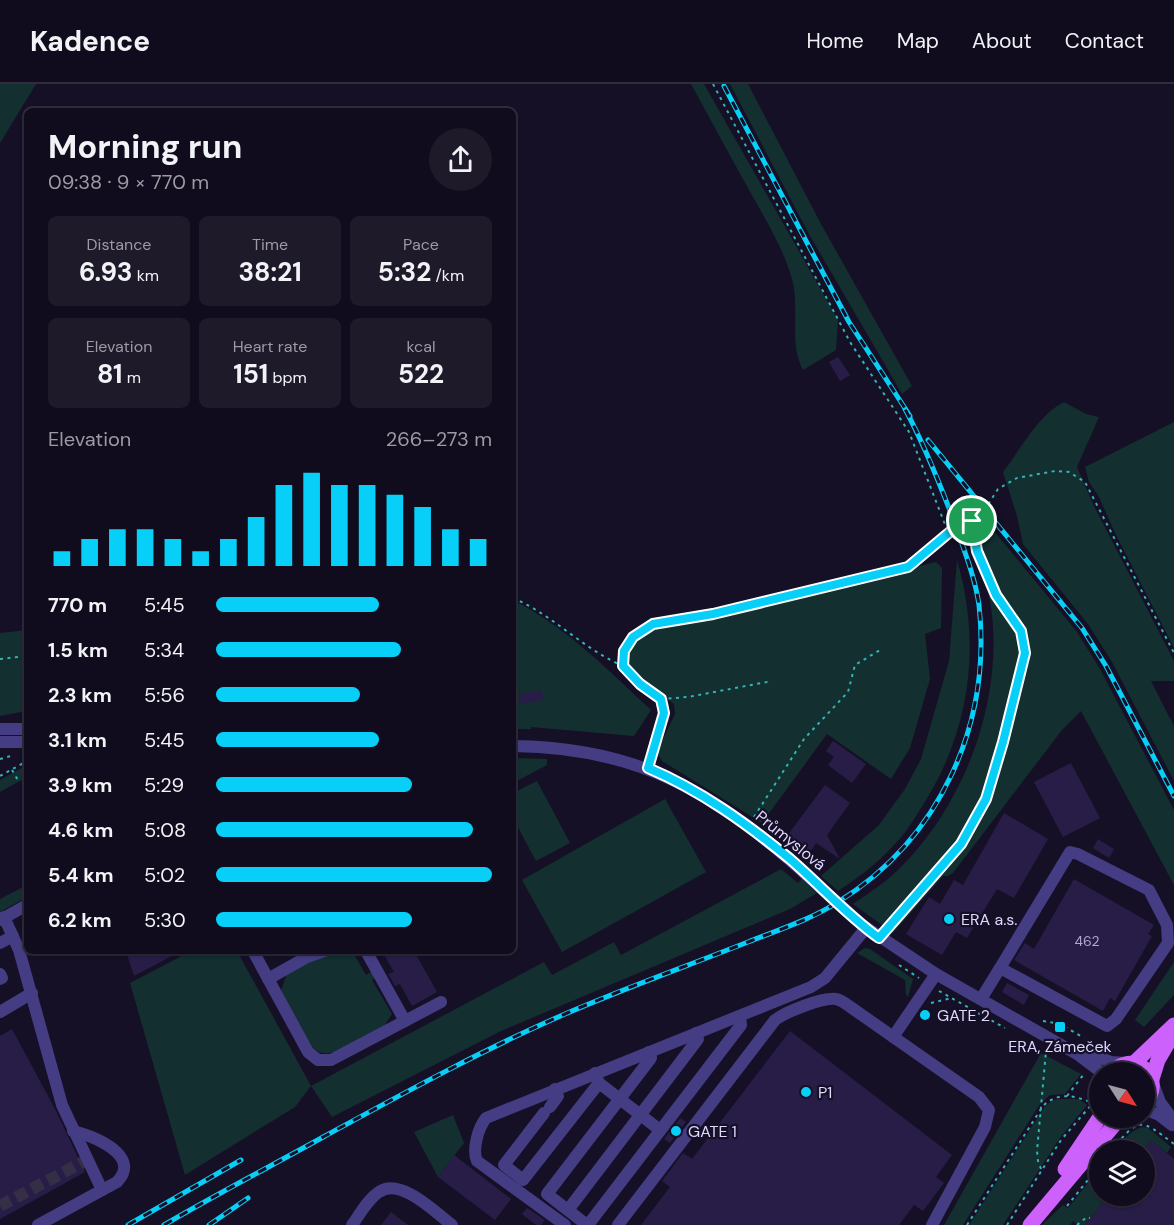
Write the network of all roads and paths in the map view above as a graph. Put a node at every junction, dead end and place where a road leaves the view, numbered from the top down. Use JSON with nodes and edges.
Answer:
{"nodes":[{"id":1,"x":713,"y":84,"type":"edge"},
{"id":2,"x":972,"y":521,"type":"junction"},
{"id":3,"x":948,"y":533,"type":"junction"},
{"id":4,"x":516,"y":599,"type":"edge"},
{"id":5,"x":880,"y":650,"type":"dead end"},
{"id":6,"x":1174,"y":653,"type":"edge"},
{"id":7,"x":24,"y":656,"type":"edge"},
{"id":8,"x":0,"y":659,"type":"edge"},
{"id":9,"x":623,"y":666,"type":"junction"},
{"id":10,"x":772,"y":681,"type":"dead end"},
{"id":11,"x":661,"y":699,"type":"junction"},
{"id":12,"x":0,"y":729,"type":"edge"},
{"id":13,"x":24,"y":729,"type":"edge"},
{"id":14,"x":0,"y":742,"type":"edge"},
{"id":15,"x":24,"y":742,"type":"edge"},
{"id":16,"x":516,"y":746,"type":"edge"},
{"id":17,"x":18,"y":754,"type":"dead end"},
{"id":18,"x":0,"y":759,"type":"edge"},
{"id":19,"x":24,"y":763,"type":"edge"},
{"id":20,"x":648,"y":768,"type":"junction"},
{"id":21,"x":12,"y":770,"type":"junction"},
{"id":22,"x":0,"y":776,"type":"edge"},
{"id":23,"x":19,"y":782,"type":"dead end"},
{"id":24,"x":747,"y":826,"type":"junction"},
{"id":25,"x":24,"y":907,"type":"edge"},
{"id":26,"x":2,"y":918,"type":"edge"},
{"id":27,"x":862,"y":924,"type":"junction"},
{"id":28,"x":13,"y":936,"type":"junction"},
{"id":29,"x":879,"y":938,"type":"junction"},
{"id":30,"x":0,"y":943,"type":"edge"},
{"id":31,"x":255,"y":954,"type":"edge"},
{"id":32,"x":316,"y":954,"type":"edge"},
{"id":33,"x":368,"y":954,"type":"edge"},
{"id":34,"x":1000,"y":968,"type":"junction"},
{"id":35,"x":936,"y":974,"type":"junction"},
{"id":36,"x":268,"y":979,"type":"junction"},
{"id":37,"x":32,"y":993,"type":"junction"},
{"id":38,"x":981,"y":999,"type":"junction"},
{"id":39,"x":441,"y":1002,"type":"dead end"},
{"id":40,"x":928,"y":1004,"type":"dead end"},
{"id":41,"x":0,"y":1012,"type":"edge"},
{"id":42,"x":740,"y":1016,"type":"junction"},
{"id":43,"x":1038,"y":1020,"type":"dead end"},
{"id":44,"x":405,"y":1022,"type":"junction"},
{"id":45,"x":1022,"y":1022,"type":"junction"},
{"id":46,"x":1174,"y":1025,"type":"edge"},
{"id":47,"x":696,"y":1033,"type":"junction"},
{"id":48,"x":1014,"y":1033,"type":"dead end"},
{"id":49,"x":1174,"y":1034,"type":"edge"},
{"id":50,"x":893,"y":1037,"type":"junction"},
{"id":51,"x":1087,"y":1039,"type":"dead end"},
{"id":52,"x":649,"y":1052,"type":"junction"},
{"id":53,"x":1056,"y":1056,"type":"dead end"},
{"id":54,"x":1124,"y":1062,"type":"edge"},
{"id":55,"x":1131,"y":1062,"type":"edge"},
{"id":56,"x":1089,"y":1070,"type":"edge"},
{"id":57,"x":1155,"y":1070,"type":"edge"},
{"id":58,"x":1089,"y":1074,"type":"edge"},
{"id":59,"x":597,"y":1078,"type":"junction"},
{"id":60,"x":555,"y":1089,"type":"junction"},
{"id":61,"x":1155,"y":1089,"type":"edge"},
{"id":62,"x":1067,"y":1096,"type":"junction"},
{"id":63,"x":619,"y":1099,"type":"junction"},
{"id":64,"x":1089,"y":1107,"type":"edge"},
{"id":65,"x":1041,"y":1108,"type":"junction"},
{"id":66,"x":1155,"y":1113,"type":"edge"},
{"id":67,"x":640,"y":1115,"type":"junction"},
{"id":68,"x":1089,"y":1116,"type":"edge"},
{"id":69,"x":1174,"y":1121,"type":"edge"},
{"id":70,"x":1089,"y":1122,"type":"edge"},
{"id":71,"x":1174,"y":1127,"type":"edge"},
{"id":72,"x":1111,"y":1128,"type":"edge"},
{"id":73,"x":660,"y":1130,"type":"junction"},
{"id":74,"x":73,"y":1131,"type":"junction"},
{"id":75,"x":1120,"y":1140,"type":"edge"},
{"id":76,"x":1174,"y":1143,"type":"edge"},
{"id":77,"x":1042,"y":1170,"type":"junction"},
{"id":78,"x":1089,"y":1179,"type":"edge"},
{"id":79,"x":519,"y":1184,"type":"junction"},
{"id":80,"x":102,"y":1190,"type":"junction"},
{"id":81,"x":1066,"y":1206,"type":"dead end"},
{"id":82,"x":568,"y":1210,"type":"junction"},
{"id":83,"x":1090,"y":1218,"type":"dead end"},
{"id":84,"x":38,"y":1225,"type":"edge"},
{"id":85,"x":352,"y":1225,"type":"edge"},
{"id":86,"x":452,"y":1225,"type":"edge"},
{"id":87,"x":565,"y":1225,"type":"edge"},
{"id":88,"x":588,"y":1225,"type":"edge"},
{"id":89,"x":618,"y":1225,"type":"edge"},
{"id":90,"x":932,"y":1225,"type":"edge"},
{"id":91,"x":966,"y":1225,"type":"edge"},
{"id":92,"x":1007,"y":1225,"type":"edge"},
{"id":93,"x":1029,"y":1225,"type":"edge"},
{"id":94,"x":1077,"y":1225,"type":"edge"}],
"edges":[{"from":1,"to":3,"type":"path"},
{"from":2,"to":3,"type":"path"},
{"from":2,"to":6,"type":"path"},
{"from":2,"to":29,"type":"path"},
{"from":3,"to":9,"type":"path"},
{"from":4,"to":9,"type":"path"},
{"from":5,"to":24,"type":"path"},
{"from":7,"to":8,"type":"path"},
{"from":9,"to":11,"type":"path"},
{"from":10,"to":11,"type":"path"},
{"from":11,"to":20,"type":"path"},
{"from":12,"to":13,"type":"street"},
{"from":14,"to":15,"type":"street"},
{"from":16,"to":20,"type":"street","name":"Průmyslová"},
{"from":17,"to":18,"type":"path"},
{"from":19,"to":21,"type":"path"},
{"from":20,"to":24,"type":"street","name":"Průmyslová"},
{"from":21,"to":22,"type":"path"},
{"from":21,"to":23,"type":"path"},
{"from":24,"to":27,"type":"street","name":"Průmyslová","bridge":true},
{"from":25,"to":26,"type":"street"},
{"from":26,"to":28,"type":"street"},
{"from":27,"to":29,"type":"street","name":"Průmyslová"},
{"from":27,"to":42,"type":"street"},
{"from":28,"to":30,"type":"street"},
{"from":28,"to":37,"type":"street"},
{"from":29,"to":35,"type":"street","name":"Průmyslová"},
{"from":31,"to":36,"type":"street"},
{"from":32,"to":36,"type":"street"},
{"from":33,"to":44,"type":"street"},
{"from":34,"to":34,"type":"street"},
{"from":34,"to":38,"type":"street"},
{"from":35,"to":38,"type":"street","name":"Průmyslová"},
{"from":35,"to":50,"type":"street"},
{"from":36,"to":44,"type":"street"},
{"from":37,"to":41,"type":"street"},
{"from":37,"to":74,"type":"street"},
{"from":38,"to":45,"type":"street","name":"Průmyslová"},
{"from":39,"to":44,"type":"street"},
{"from":40,"to":48,"type":"path"},
{"from":42,"to":47,"type":"street"},
{"from":42,"to":73,"type":"street"},
{"from":43,"to":51,"type":"path"},
{"from":45,"to":54,"type":"street","name":"Průmyslová"},
{"from":45,"to":56,"type":"street","name":"Průmyslová"},
{"from":46,"to":55,"type":"main road"},
{"from":47,"to":52,"type":"street"},
{"from":47,"to":67,"type":"street"},
{"from":49,"to":57,"type":"main road"},
{"from":50,"to":89,"type":"street"},
{"from":50,"to":90,"type":"street"},
{"from":52,"to":59,"type":"street"},
{"from":52,"to":63,"type":"street"},
{"from":53,"to":65,"type":"path"},
{"from":58,"to":62,"type":"path"},
{"from":59,"to":60,"type":"street"},
{"from":59,"to":63,"type":"street"},
{"from":59,"to":79,"type":"street"},
{"from":60,"to":79,"type":"street"},
{"from":60,"to":79,"type":"street"},
{"from":61,"to":69,"type":"street","name":"Průmyslová"},
{"from":62,"to":64,"type":"path"},
{"from":62,"to":65,"type":"path"},
{"from":63,"to":67,"type":"street"},
{"from":63,"to":82,"type":"street"},
{"from":65,"to":77,"type":"path"},
{"from":65,"to":91,"type":"path"},
{"from":66,"to":71,"type":"street"},
{"from":67,"to":73,"type":"street"},
{"from":67,"to":82,"type":"street"},
{"from":68,"to":77,"type":"path"},
{"from":70,"to":93,"type":"main road"},
{"from":72,"to":93,"type":"main road"},
{"from":73,"to":88,"type":"street"},
{"from":74,"to":80,"type":"street"},
{"from":74,"to":80,"type":"street"},
{"from":75,"to":76,"type":"path"},
{"from":77,"to":92,"type":"path"},
{"from":78,"to":81,"type":"path"},
{"from":79,"to":87,"type":"street"},
{"from":80,"to":84,"type":"street"},
{"from":82,"to":88,"type":"street"},
{"from":83,"to":94,"type":"path"},
{"from":85,"to":86,"type":"street"}]}
